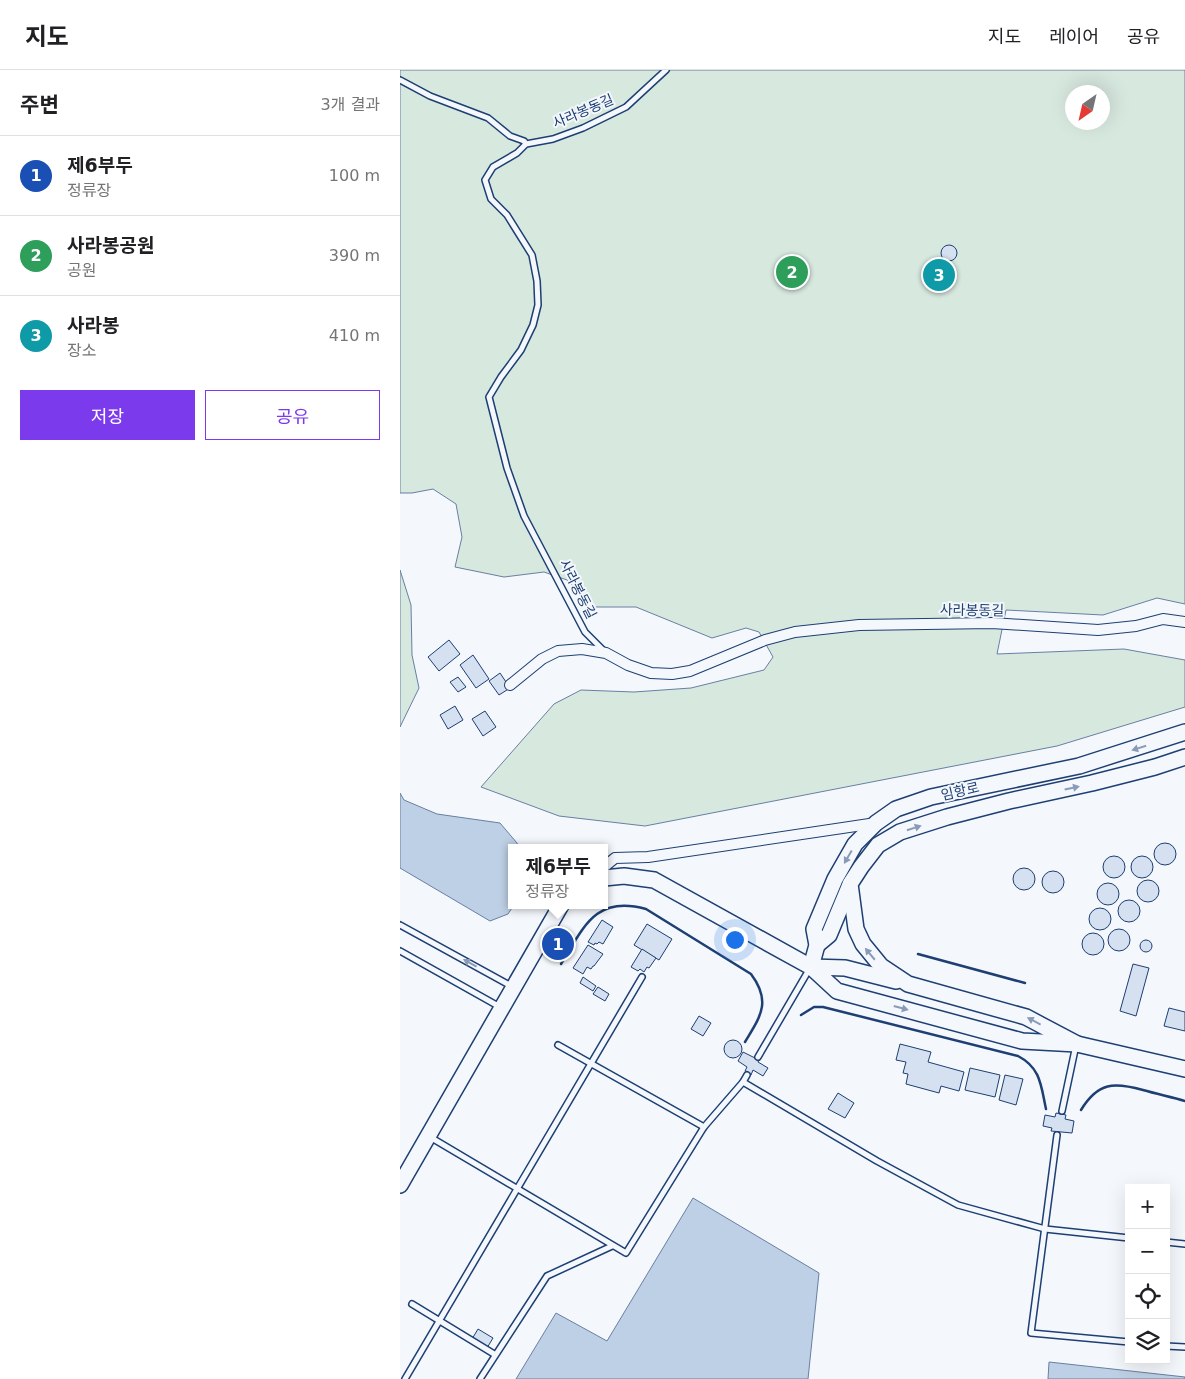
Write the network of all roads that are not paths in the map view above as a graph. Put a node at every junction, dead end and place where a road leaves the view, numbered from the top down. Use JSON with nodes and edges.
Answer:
{"nodes":[{"id":1,"x":666,"y":70,"type":"edge"},
{"id":2,"x":400,"y":80,"type":"edge"},
{"id":3,"x":526,"y":144,"type":"junction"},
{"id":4,"x":1185,"y":622,"type":"edge"},
{"id":5,"x":606,"y":653,"type":"junction"},
{"id":6,"x":510,"y":685,"type":"dead end"},
{"id":7,"x":1185,"y":732,"type":"edge"},
{"id":8,"x":1185,"y":757,"type":"edge"},
{"id":9,"x":876,"y":823,"type":"junction"},
{"id":10,"x":608,"y":864,"type":"edge"},
{"id":11,"x":608,"y":878,"type":"edge"},
{"id":12,"x":850,"y":884,"type":"junction"},
{"id":13,"x":559,"y":909,"type":"edge"},
{"id":14,"x":400,"y":925,"type":"edge"},
{"id":15,"x":817,"y":945,"type":"junction"},
{"id":16,"x":400,"y":951,"type":"edge"},
{"id":17,"x":811,"y":968,"type":"junction"},
{"id":18,"x":642,"y":977,"type":"dead end"},
{"id":19,"x":908,"y":984,"type":"junction"},
{"id":20,"x":513,"y":987,"type":"junction"},
{"id":21,"x":502,"y":1008,"type":"junction"},
{"id":22,"x":1076,"y":1044,"type":"junction"},
{"id":23,"x":558,"y":1045,"type":"dead end"},
{"id":24,"x":758,"y":1057,"type":"dead end"},
{"id":25,"x":591,"y":1064,"type":"junction"},
{"id":26,"x":1185,"y":1069,"type":"edge"},
{"id":27,"x":747,"y":1074,"type":"dead end"},
{"id":28,"x":743,"y":1082,"type":"junction"},
{"id":29,"x":1062,"y":1111,"type":"dead end"},
{"id":30,"x":704,"y":1127,"type":"junction"},
{"id":31,"x":1057,"y":1135,"type":"dead end"},
{"id":32,"x":429,"y":1136,"type":"junction"},
{"id":33,"x":400,"y":1185,"type":"edge"},
{"id":34,"x":517,"y":1189,"type":"junction"},
{"id":35,"x":1045,"y":1229,"type":"junction"},
{"id":36,"x":1125,"y":1238,"type":"edge"},
{"id":37,"x":1170,"y":1242,"type":"edge"},
{"id":38,"x":1185,"y":1244,"type":"edge"},
{"id":39,"x":612,"y":1246,"type":"junction"},
{"id":40,"x":412,"y":1304,"type":"dead end"},
{"id":41,"x":439,"y":1321,"type":"junction"},
{"id":42,"x":1125,"y":1342,"type":"edge"},
{"id":43,"x":1170,"y":1346,"type":"edge"},
{"id":44,"x":1185,"y":1347,"type":"edge"},
{"id":45,"x":494,"y":1354,"type":"junction"},
{"id":46,"x":405,"y":1379,"type":"edge"},
{"id":47,"x":480,"y":1379,"type":"edge"}],
"edges":[{"from":1,"to":3,"type":"lane","name":"사라봉동길"},
{"from":2,"to":3,"type":"lane"},
{"from":3,"to":5,"type":"lane","name":"사라봉동길"},
{"from":4,"to":5,"type":"street","name":"사라봉동길"},
{"from":5,"to":6,"type":"street"},
{"from":7,"to":9,"type":"main road","name":"임항로","one_way":true},
{"from":12,"to":8,"type":"main road","name":"임항로","one_way":true},
{"from":9,"to":10,"type":"street"},
{"from":9,"to":15,"type":"main road","name":"임항로","one_way":true},
{"from":11,"to":17,"type":"main road"},
{"from":12,"to":15,"type":"main road","name":"임항로"},
{"from":19,"to":12,"type":"main road","one_way":true},
{"from":13,"to":20,"type":"main road"},
{"from":20,"to":14,"type":"lane","one_way":true},
{"from":15,"to":17,"type":"main road","name":"임항로"},
{"from":16,"to":21,"type":"lane"},
{"from":17,"to":19,"type":"main road"},
{"from":17,"to":22,"type":"main road","one_way":true},
{"from":17,"to":24,"type":"lane"},
{"from":18,"to":25,"type":"lane"},
{"from":22,"to":19,"type":"main road","one_way":true},
{"from":20,"to":21,"type":"main road"},
{"from":21,"to":32,"type":"main road"},
{"from":22,"to":26,"type":"main road"},
{"from":22,"to":29,"type":"lane"},
{"from":23,"to":25,"type":"lane"},
{"from":25,"to":30,"type":"lane"},
{"from":25,"to":34,"type":"lane"},
{"from":27,"to":28,"type":"lane"},
{"from":28,"to":30,"type":"lane"},
{"from":28,"to":35,"type":"lane"},
{"from":30,"to":39,"type":"lane"},
{"from":31,"to":35,"type":"lane"},
{"from":32,"to":33,"type":"main road"},
{"from":32,"to":34,"type":"lane"},
{"from":34,"to":39,"type":"lane"},
{"from":34,"to":41,"type":"lane"},
{"from":35,"to":36,"type":"lane"},
{"from":35,"to":42,"type":"lane"},
{"from":37,"to":38,"type":"lane"},
{"from":39,"to":45,"type":"lane"},
{"from":40,"to":41,"type":"lane"},
{"from":41,"to":45,"type":"lane"},
{"from":41,"to":46,"type":"lane"},
{"from":43,"to":44,"type":"lane"},
{"from":45,"to":47,"type":"lane"}]}
